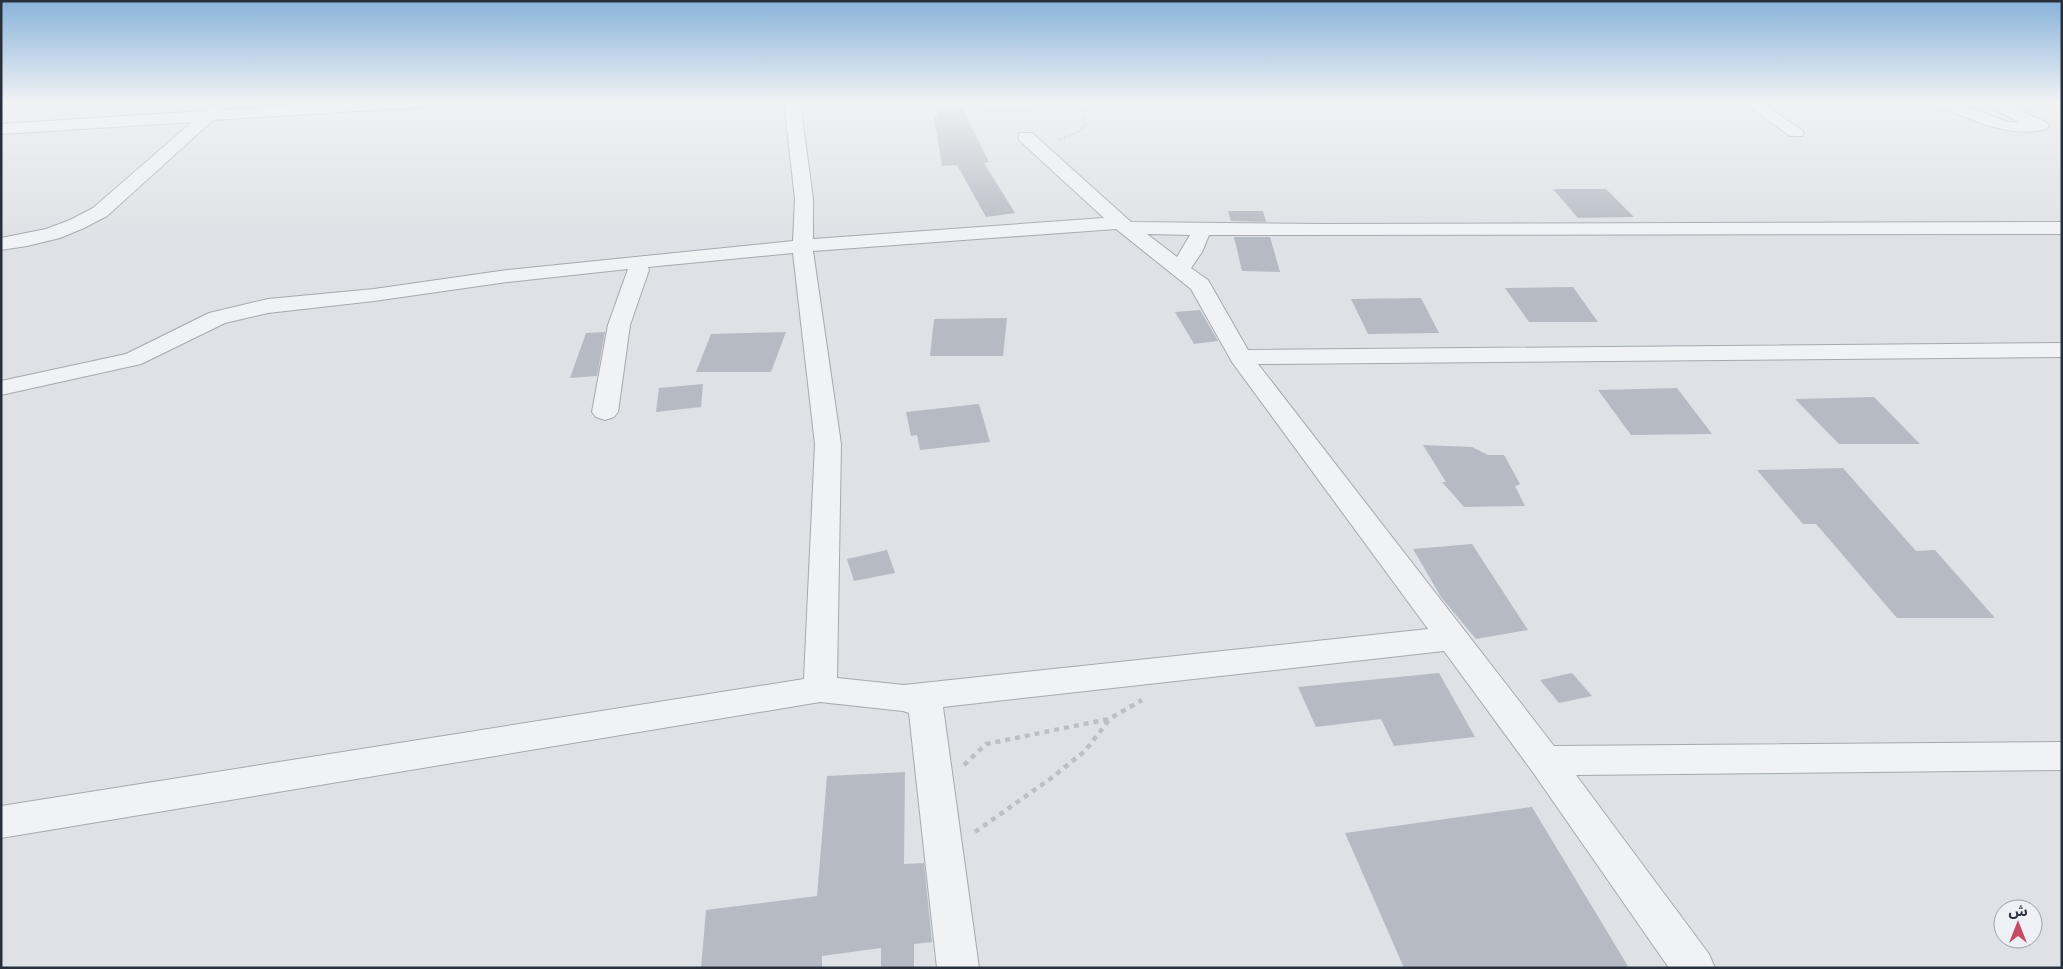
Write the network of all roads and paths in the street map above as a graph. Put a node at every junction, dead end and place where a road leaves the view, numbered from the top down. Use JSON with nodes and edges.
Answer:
{"nodes":[{"id":1,"x":172,"y":147,"type":"edge"},
{"id":2,"x":798,"y":147,"type":"edge"},
{"id":3,"x":1038,"y":147,"type":"edge"},
{"id":4,"x":1124,"y":225,"type":"junction"},
{"id":5,"x":2062,"y":228,"type":"edge"},
{"id":6,"x":1202,"y":229,"type":"junction"},
{"id":7,"x":1,"y":244,"type":"edge"},
{"id":8,"x":803,"y":246,"type":"junction"},
{"id":9,"x":635,"y":262,"type":"junction"},
{"id":10,"x":1179,"y":269,"type":"junction"},
{"id":11,"x":2062,"y":350,"type":"edge"},
{"id":12,"x":1240,"y":357,"type":"junction"},
{"id":13,"x":1,"y":388,"type":"edge"},
{"id":14,"x":604,"y":412,"type":"dead end"},
{"id":15,"x":1452,"y":638,"type":"junction"},
{"id":16,"x":820,"y":689,"type":"junction"},
{"id":17,"x":1149,"y":696,"type":"dead end"},
{"id":18,"x":903,"y":698,"type":"junction"},
{"id":19,"x":1109,"y":719,"type":"junction"},
{"id":20,"x":2062,"y":756,"type":"edge"},
{"id":21,"x":1545,"y":761,"type":"junction"},
{"id":22,"x":936,"y":793,"type":"junction"},
{"id":23,"x":1,"y":822,"type":"edge"},
{"id":24,"x":942,"y":837,"type":"junction"},
{"id":25,"x":958,"y":968,"type":"edge"},
{"id":26,"x":1694,"y":968,"type":"edge"}],
"edges":[{"from":1,"to":7,"type":"street"},
{"from":2,"to":8,"type":"street"},
{"from":3,"to":4,"type":"street"},
{"from":4,"to":6,"type":"street"},
{"from":4,"to":8,"type":"street"},
{"from":4,"to":10,"type":"street"},
{"from":5,"to":6,"type":"street"},
{"from":6,"to":10,"type":"street"},
{"from":8,"to":9,"type":"street"},
{"from":8,"to":16,"type":"street"},
{"from":9,"to":13,"type":"street"},
{"from":9,"to":14,"type":"street"},
{"from":10,"to":12,"type":"street"},
{"from":11,"to":12,"type":"street"},
{"from":12,"to":15,"type":"street"},
{"from":15,"to":18,"type":"street"},
{"from":15,"to":21,"type":"street"},
{"from":16,"to":18,"type":"street"},
{"from":16,"to":23,"type":"street"},
{"from":17,"to":19,"type":"path"},
{"from":18,"to":22,"type":"street"},
{"from":19,"to":22,"type":"path"},
{"from":19,"to":24,"type":"path"},
{"from":20,"to":21,"type":"street"},
{"from":21,"to":26,"type":"street"},
{"from":22,"to":24,"type":"street"},
{"from":24,"to":25,"type":"street"}]}
